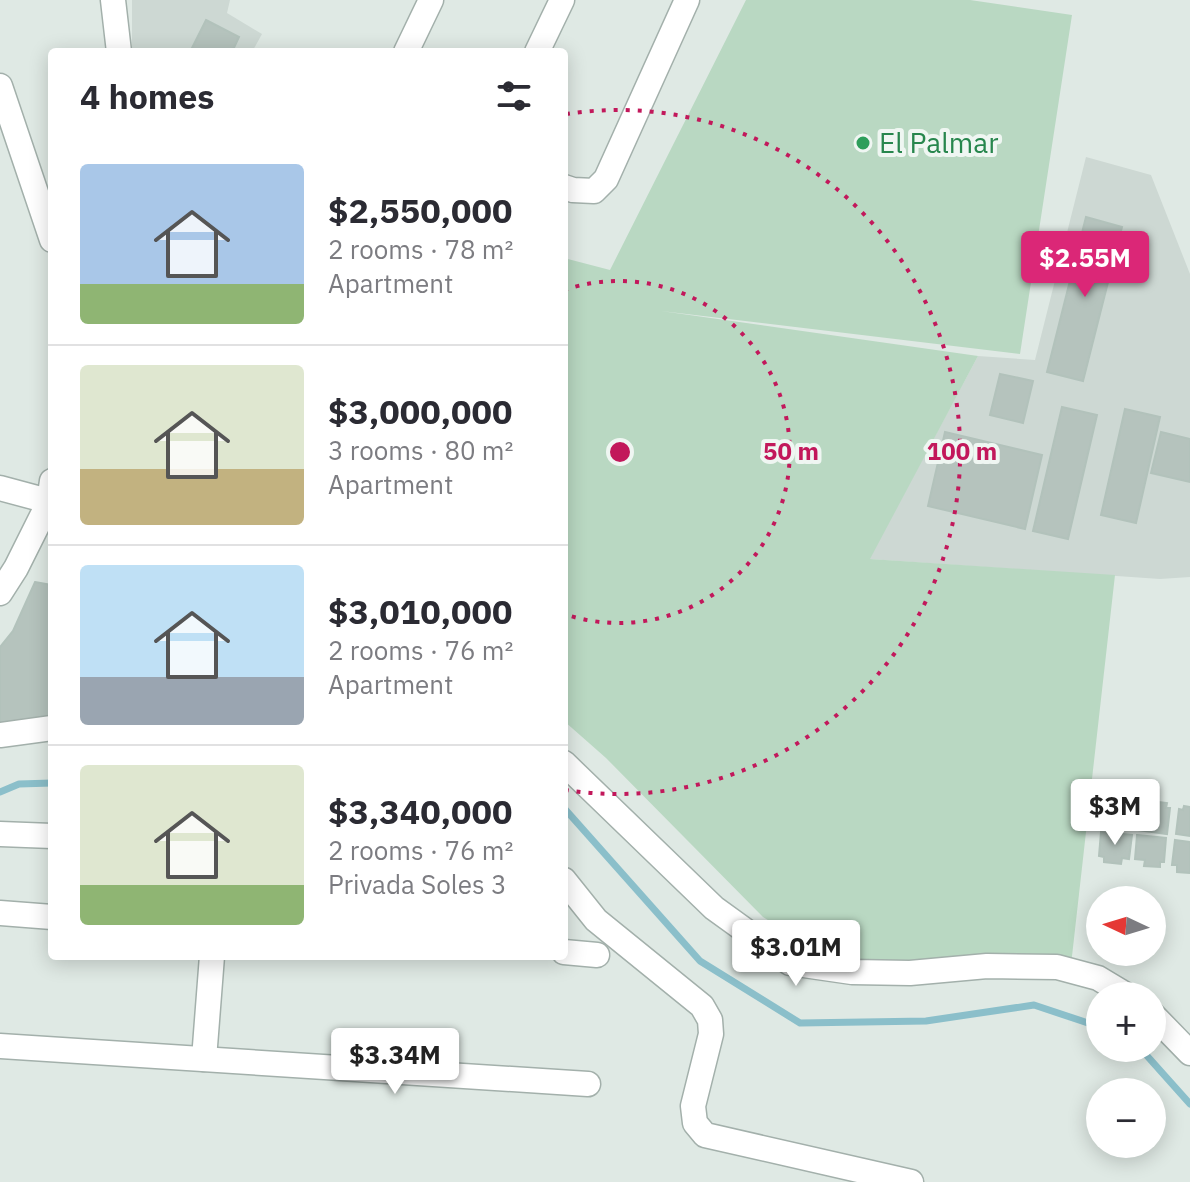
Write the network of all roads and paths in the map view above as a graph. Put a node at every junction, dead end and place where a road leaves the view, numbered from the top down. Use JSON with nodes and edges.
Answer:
{"nodes":[{"id":1,"x":113,"y":0,"type":"edge"},
{"id":2,"x":431,"y":0,"type":"edge"},
{"id":3,"x":562,"y":0,"type":"edge"},
{"id":4,"x":687,"y":0,"type":"edge"},
{"id":5,"x":119,"y":48,"type":"edge"},
{"id":6,"x":408,"y":48,"type":"edge"},
{"id":7,"x":539,"y":48,"type":"edge"},
{"id":8,"x":0,"y":86,"type":"edge"},
{"id":9,"x":568,"y":188,"type":"edge"},
{"id":10,"x":48,"y":228,"type":"edge"},
{"id":11,"x":0,"y":488,"type":"edge"},
{"id":12,"x":48,"y":495,"type":"edge"},
{"id":13,"x":48,"y":501,"type":"edge"},
{"id":14,"x":0,"y":593,"type":"edge"},
{"id":15,"x":48,"y":729,"type":"edge"},
{"id":16,"x":0,"y":735,"type":"edge"},
{"id":17,"x":568,"y":767,"type":"edge"},
{"id":18,"x":0,"y":834,"type":"edge"},
{"id":19,"x":48,"y":836,"type":"edge"},
{"id":20,"x":568,"y":885,"type":"edge"},
{"id":21,"x":0,"y":913,"type":"edge"},
{"id":22,"x":48,"y":917,"type":"edge"},
{"id":23,"x":568,"y":952,"type":"edge"},
{"id":24,"x":597,"y":955,"type":"dead end"},
{"id":25,"x":212,"y":960,"type":"edge"},
{"id":26,"x":1105,"y":982,"type":"edge"},
{"id":27,"x":1166,"y":1028,"type":"edge"},
{"id":28,"x":0,"y":1046,"type":"edge"},
{"id":29,"x":1190,"y":1053,"type":"edge"},
{"id":30,"x":204,"y":1059,"type":"junction"},
{"id":31,"x":588,"y":1084,"type":"dead end"},
{"id":32,"x":911,"y":1182,"type":"edge"}],
"edges":[{"from":1,"to":5,"type":"street"},
{"from":2,"to":6,"type":"street"},
{"from":3,"to":7,"type":"street"},
{"from":4,"to":9,"type":"street"},
{"from":8,"to":10,"type":"street"},
{"from":11,"to":12,"type":"street"},
{"from":13,"to":14,"type":"street"},
{"from":15,"to":16,"type":"street"},
{"from":17,"to":26,"type":"street"},
{"from":18,"to":19,"type":"street"},
{"from":20,"to":32,"type":"street"},
{"from":21,"to":22,"type":"street"},
{"from":23,"to":24,"type":"street"},
{"from":25,"to":30,"type":"street"},
{"from":27,"to":29,"type":"street"},
{"from":28,"to":30,"type":"street"},
{"from":30,"to":31,"type":"street"}]}
